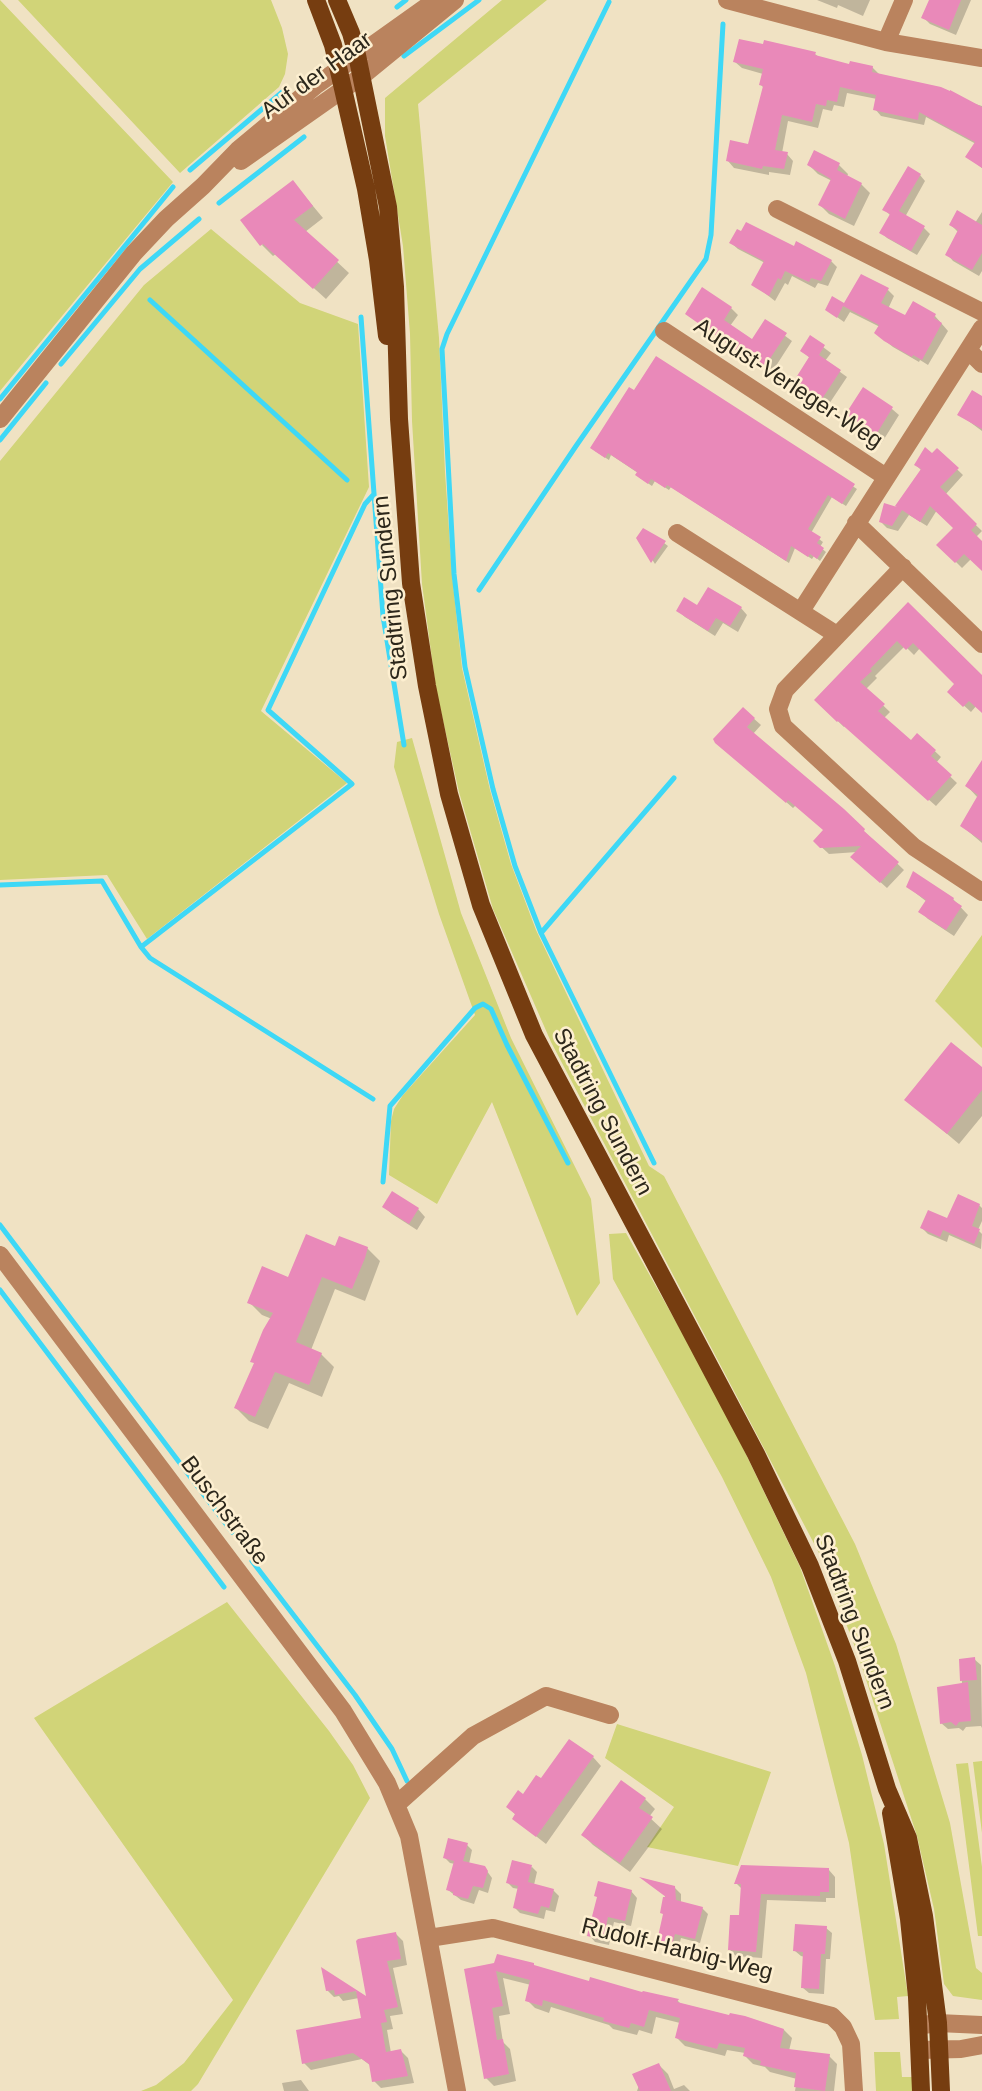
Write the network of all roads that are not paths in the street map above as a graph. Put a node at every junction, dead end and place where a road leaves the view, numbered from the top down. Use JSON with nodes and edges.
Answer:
{"nodes":[{"id":1,"x":316,"y":0,"type":"edge"},
{"id":2,"x":337,"y":0,"type":"edge"},
{"id":3,"x":436,"y":0,"type":"edge"},
{"id":4,"x":455,"y":0,"type":"edge"},
{"id":5,"x":727,"y":0,"type":"edge"},
{"id":6,"x":904,"y":0,"type":"edge"},
{"id":7,"x":886,"y":42,"type":"junction"},
{"id":8,"x":357,"y":55,"type":"junction"},
{"id":9,"x":982,"y":58,"type":"edge"},
{"id":10,"x":339,"y":68,"type":"junction"},
{"id":11,"x":362,"y":76,"type":"junction"},
{"id":12,"x":344,"y":88,"type":"junction"},
{"id":13,"x":203,"y":186,"type":"junction"},
{"id":14,"x":777,"y":209,"type":"dead end"},
{"id":15,"x":982,"y":312,"type":"edge"},
{"id":16,"x":982,"y":328,"type":"edge"},
{"id":17,"x":664,"y":331,"type":"dead end"},
{"id":18,"x":968,"y":350,"type":"junction"},
{"id":19,"x":982,"y":364,"type":"edge"},
{"id":20,"x":0,"y":419,"type":"edge"},
{"id":21,"x":399,"y":419,"type":"junction"},
{"id":22,"x":886,"y":477,"type":"junction"},
{"id":23,"x":856,"y":523,"type":"junction"},
{"id":24,"x":677,"y":533,"type":"dead end"},
{"id":25,"x":903,"y":567,"type":"junction"},
{"id":26,"x":801,"y":611,"type":"junction"},
{"id":27,"x":837,"y":635,"type":"junction"},
{"id":28,"x":982,"y":644,"type":"edge"},
{"id":29,"x":982,"y":892,"type":"edge"},
{"id":30,"x":0,"y":1255,"type":"edge"},
{"id":31,"x":610,"y":1715,"type":"dead end"},
{"id":32,"x":887,"y":1789,"type":"junction"},
{"id":33,"x":397,"y":1804,"type":"junction"},
{"id":34,"x":429,"y":1938,"type":"junction"},
{"id":35,"x":938,"y":2023,"type":"junction"},
{"id":36,"x":919,"y":2025,"type":"junction"},
{"id":37,"x":982,"y":2025,"type":"edge"},
{"id":38,"x":982,"y":2045,"type":"edge"},
{"id":39,"x":940,"y":2049,"type":"junction"},
{"id":40,"x":920,"y":2050,"type":"junction"},
{"id":41,"x":457,"y":2091,"type":"edge"},
{"id":42,"x":855,"y":2091,"type":"edge"},
{"id":43,"x":920,"y":2091,"type":"edge"},
{"id":44,"x":940,"y":2091,"type":"edge"}],
"edges":[{"from":1,"to":10,"type":"main road","name":"Stadtring Sundern"},
{"from":2,"to":8,"type":"main road","name":"Stadtring Sundern"},
{"from":3,"to":8,"type":"street","name":"Auf der Haar"},
{"from":4,"to":11,"type":"street","name":"Auf der Haar"},
{"from":5,"to":7,"type":"street"},
{"from":6,"to":7,"type":"street"},
{"from":7,"to":9,"type":"street"},
{"from":8,"to":10,"type":"street","name":"Auf der Haar"},
{"from":8,"to":11,"type":"main road","name":"Stadtring Sundern"},
{"from":10,"to":12,"type":"main road","name":"Stadtring Sundern"},
{"from":10,"to":13,"type":"street","name":"Auf der Haar"},
{"from":11,"to":12,"type":"street","name":"Auf der Haar"},
{"from":11,"to":21,"type":"main road","name":"Stadtring Sundern"},
{"from":12,"to":13,"type":"street","name":"Auf der Haar"},
{"from":12,"to":21,"type":"main road","name":"Stadtring Sundern"},
{"from":13,"to":20,"type":"street","name":"Auf der Haar"},
{"from":14,"to":15,"type":"street"},
{"from":16,"to":18,"type":"street"},
{"from":17,"to":22,"type":"street","name":"August-Verleger-Weg"},
{"from":18,"to":19,"type":"street"},
{"from":18,"to":22,"type":"street"},
{"from":21,"to":32,"type":"main road","name":"Stadtring Sundern"},
{"from":22,"to":23,"type":"street"},
{"from":23,"to":25,"type":"street"},
{"from":23,"to":26,"type":"street"},
{"from":24,"to":26,"type":"street"},
{"from":25,"to":27,"type":"street"},
{"from":25,"to":28,"type":"street"},
{"from":26,"to":27,"type":"street"},
{"from":27,"to":29,"type":"street"},
{"from":30,"to":33,"type":"street","name":"Buschstraße"},
{"from":31,"to":33,"type":"street"},
{"from":32,"to":35,"type":"main road","name":"Stadtring Sundern"},
{"from":32,"to":36,"type":"main road","name":"Stadtring Sundern"},
{"from":33,"to":34,"type":"street","name":"Buschstraße"},
{"from":34,"to":41,"type":"street","name":"Buschstraße"},
{"from":34,"to":42,"type":"street","name":"Rudolf-Harbig-Weg"},
{"from":35,"to":36,"type":"street"},
{"from":35,"to":37,"type":"street"},
{"from":35,"to":39,"type":"main road","name":"Stadtring Sundern"},
{"from":36,"to":40,"type":"main road","name":"Stadtring Sundern"},
{"from":38,"to":39,"type":"street"},
{"from":39,"to":40,"type":"street"},
{"from":39,"to":44,"type":"main road","name":"Stadtring Sundern"},
{"from":40,"to":43,"type":"main road","name":"Stadtring Sundern"}]}
